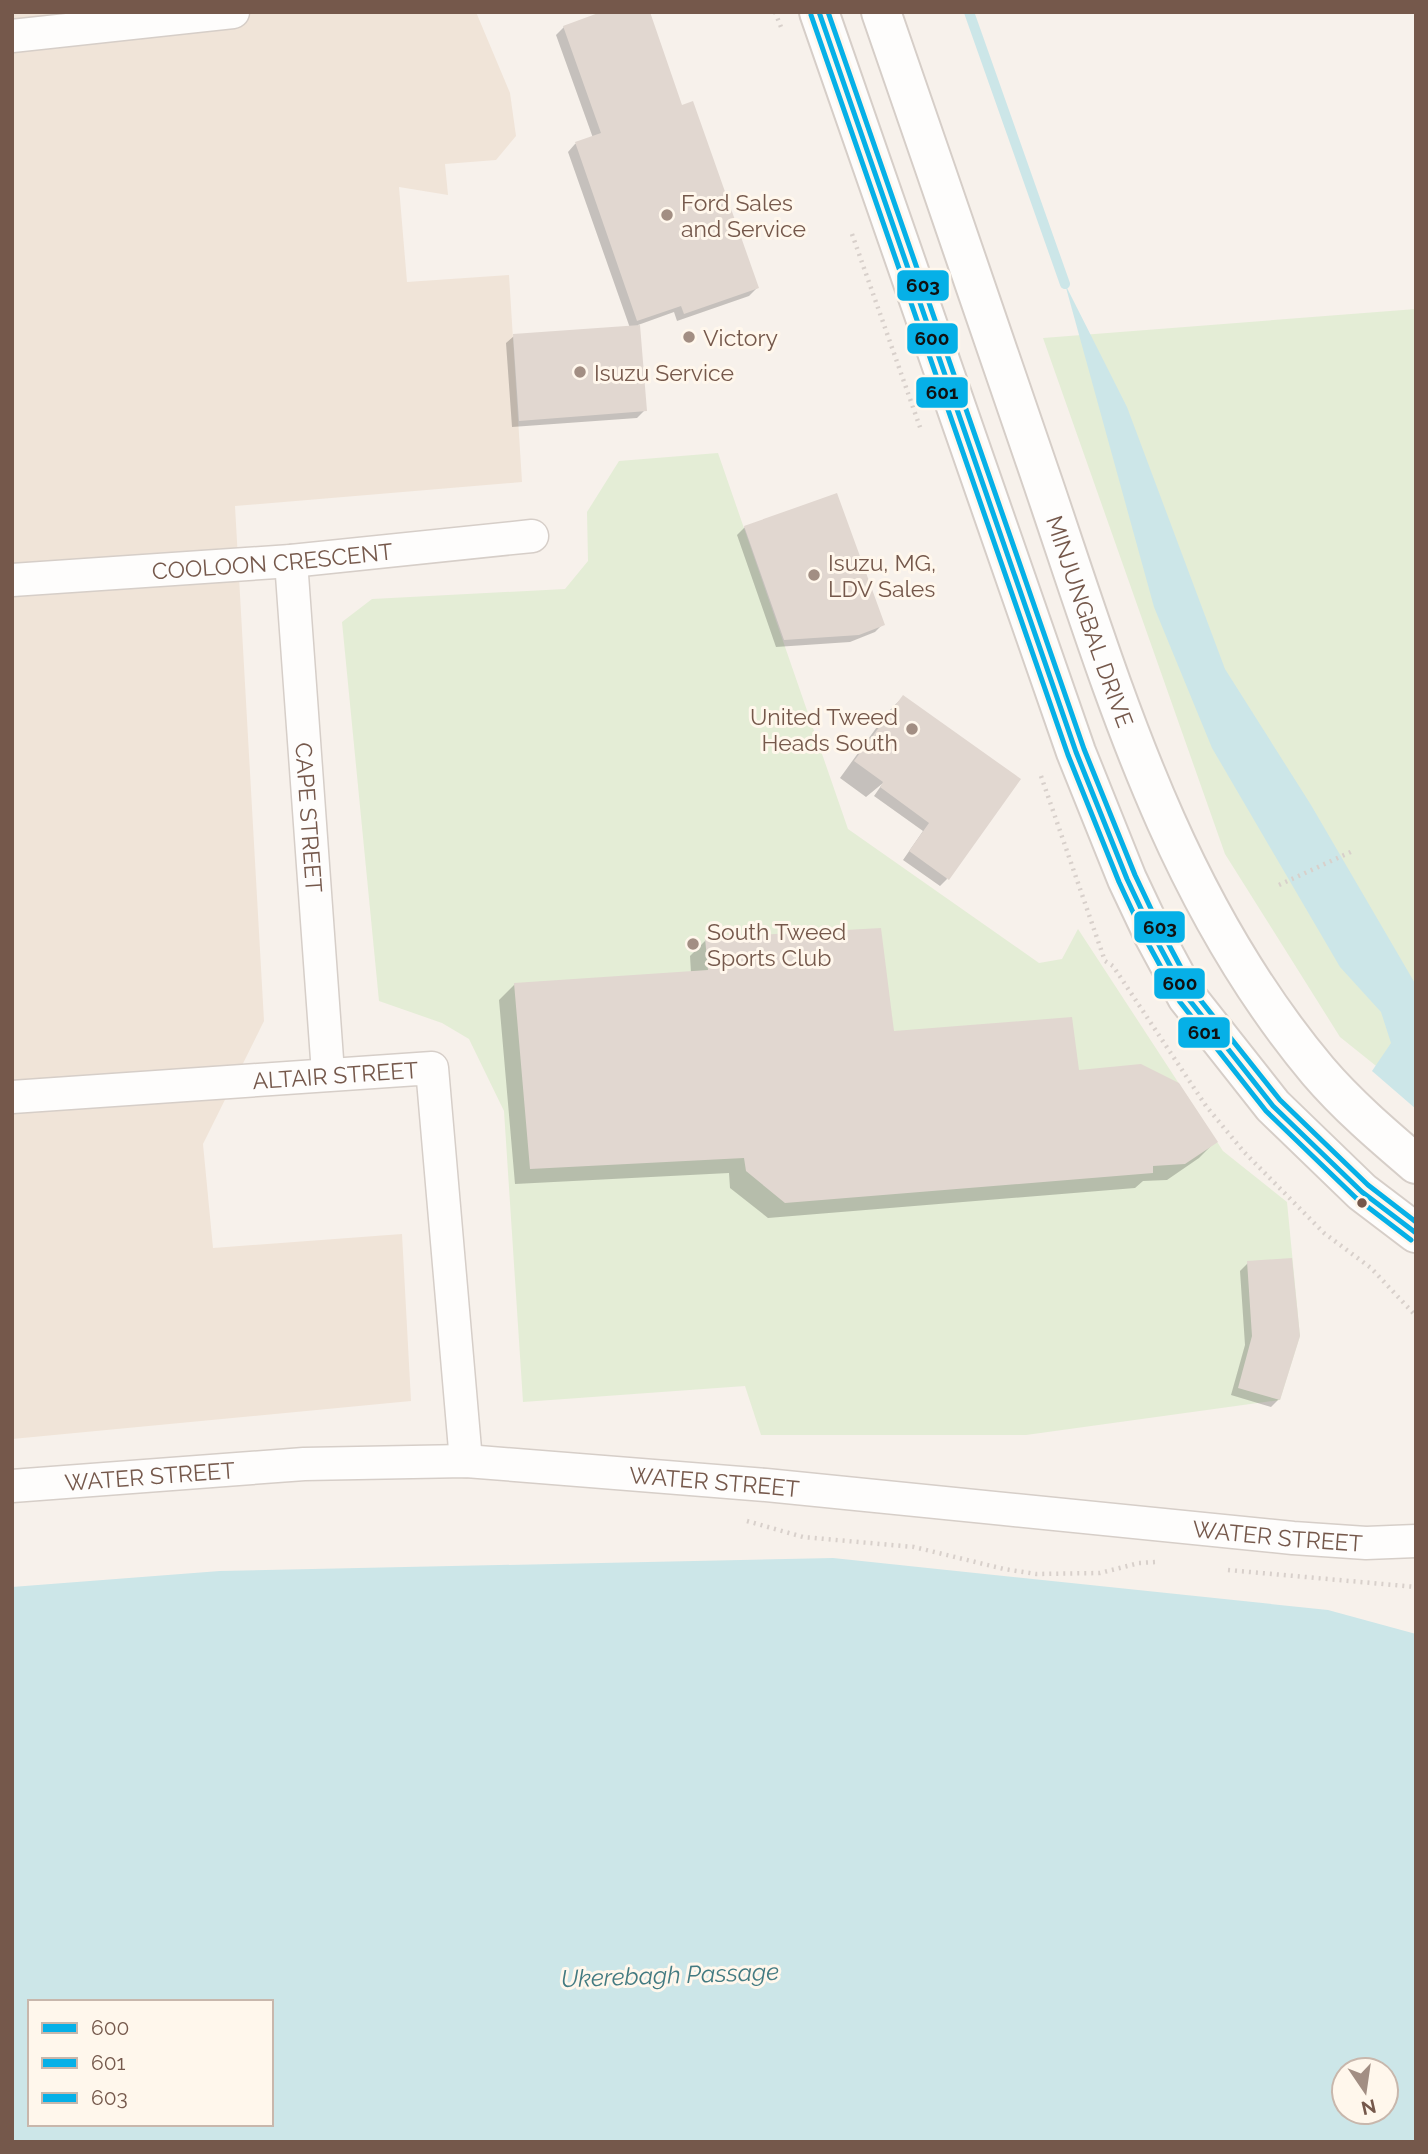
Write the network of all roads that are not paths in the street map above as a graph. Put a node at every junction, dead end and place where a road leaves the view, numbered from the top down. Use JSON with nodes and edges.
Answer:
{"nodes":[{"id":1,"x":233,"y":12,"type":"edge"},
{"id":2,"x":819,"y":12,"type":"edge"},
{"id":3,"x":881,"y":12,"type":"edge"},
{"id":4,"x":12,"y":36,"type":"edge"},
{"id":5,"x":532,"y":536,"type":"dead end"},
{"id":6,"x":291,"y":561,"type":"junction"},
{"id":7,"x":12,"y":580,"type":"edge"},
{"id":8,"x":328,"y":1073,"type":"junction"},
{"id":9,"x":12,"y":1097,"type":"edge"},
{"id":10,"x":1416,"y":1164,"type":"edge"},
{"id":11,"x":1416,"y":1234,"type":"edge"},
{"id":12,"x":466,"y":1461,"type":"junction"},
{"id":13,"x":12,"y":1486,"type":"edge"},
{"id":14,"x":1416,"y":1541,"type":"edge"}],
"edges":[{"from":1,"to":4,"type":"street"},
{"from":2,"to":11,"type":"main road"},
{"from":3,"to":10,"type":"main road","name":"MINJUNGBAL DRIVE"},
{"from":5,"to":6,"type":"street","name":"COOLOON CRESCENT"},
{"from":6,"to":7,"type":"street","name":"COOLOON CRESCENT"},
{"from":6,"to":8,"type":"street","name":"CAPE STREET"},
{"from":8,"to":9,"type":"street","name":"ALTAIR STREET"},
{"from":8,"to":12,"type":"street","name":"ALTAIR STREET"},
{"from":12,"to":13,"type":"street","name":"WATER STREET"},
{"from":12,"to":14,"type":"street","name":"WATER STREET"}]}
